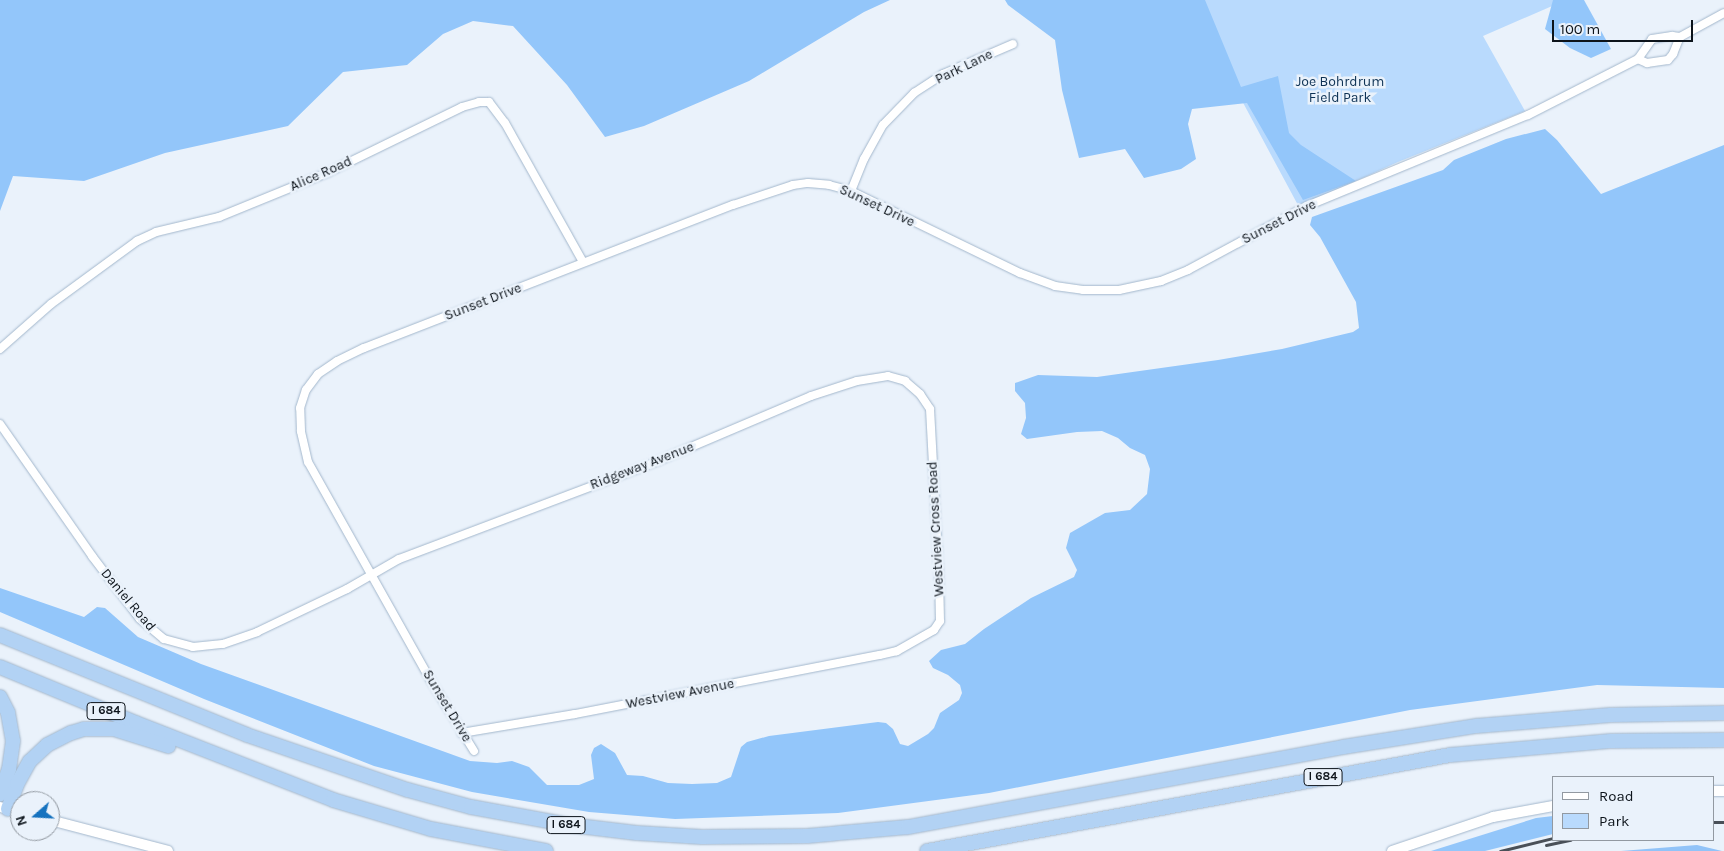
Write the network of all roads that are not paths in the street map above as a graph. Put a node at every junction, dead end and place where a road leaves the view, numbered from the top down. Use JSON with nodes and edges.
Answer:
{"nodes":[{"id":1,"x":1724,"y":14,"type":"edge"},
{"id":2,"x":1680,"y":37,"type":"junction"},
{"id":3,"x":1013,"y":44,"type":"dead end"},
{"id":4,"x":1638,"y":59,"type":"junction"},
{"id":5,"x":851,"y":191,"type":"junction"},
{"id":6,"x":583,"y":262,"type":"junction"},
{"id":7,"x":0,"y":349,"type":"edge"},
{"id":8,"x":914,"y":388,"type":"joint"},
{"id":9,"x":0,"y":424,"type":"edge"},
{"id":10,"x":371,"y":575,"type":"junction"},
{"id":11,"x":0,"y":635,"type":"edge"},
{"id":12,"x":897,"y":651,"type":"joint"},
{"id":13,"x":0,"y":666,"type":"edge"},
{"id":14,"x":0,"y":697,"type":"edge"},
{"id":15,"x":1724,"y":714,"type":"edge"},
{"id":16,"x":462,"y":733,"type":"junction"},
{"id":17,"x":1724,"y":740,"type":"edge"},
{"id":18,"x":474,"y":751,"type":"dead end"},
{"id":19,"x":212,"y":753,"type":"junction"},
{"id":20,"x":0,"y":794,"type":"edge"},
{"id":21,"x":1552,"y":806,"type":"edge"},
{"id":22,"x":9,"y":809,"type":"edge"},
{"id":23,"x":60,"y":823,"type":"edge"},
{"id":24,"x":168,"y":851,"type":"edge"},
{"id":25,"x":546,"y":851,"type":"edge"},
{"id":26,"x":927,"y":851,"type":"edge"},
{"id":27,"x":1392,"y":851,"type":"edge"}],
"edges":[{"from":1,"to":2,"type":"street"},
{"from":2,"to":4,"type":"street"},
{"from":2,"to":4,"type":"street"},
{"from":3,"to":5,"type":"street","name":"Park Lane"},
{"from":4,"to":5,"type":"street","name":"Sunset Drive"},
{"from":5,"to":6,"type":"street","name":"Sunset Drive"},
{"from":6,"to":7,"type":"street","name":"Alice Road"},
{"from":6,"to":10,"type":"street","name":"Sunset Drive"},
{"from":8,"to":10,"type":"street","name":"Ridgeway Avenue"},
{"from":8,"to":12,"type":"street","name":"Westview Cross Road"},
{"from":9,"to":10,"type":"street","name":"Daniel Road"},
{"from":10,"to":16,"type":"street","name":"Sunset Drive"},
{"from":11,"to":15,"type":"highway","number":"I 684"},
{"from":12,"to":16,"type":"street","name":"Westview Avenue"},
{"from":13,"to":19,"type":"highway","number":"I 684"},
{"from":14,"to":20,"type":"highway"},
{"from":16,"to":18,"type":"street","name":"Sunset Drive"},
{"from":17,"to":26,"type":"highway","number":"I 684"},
{"from":19,"to":22,"type":"highway"},
{"from":19,"to":25,"type":"highway","number":"I 684"},
{"from":21,"to":27,"type":"main road"},
{"from":23,"to":24,"type":"main road"}]}
